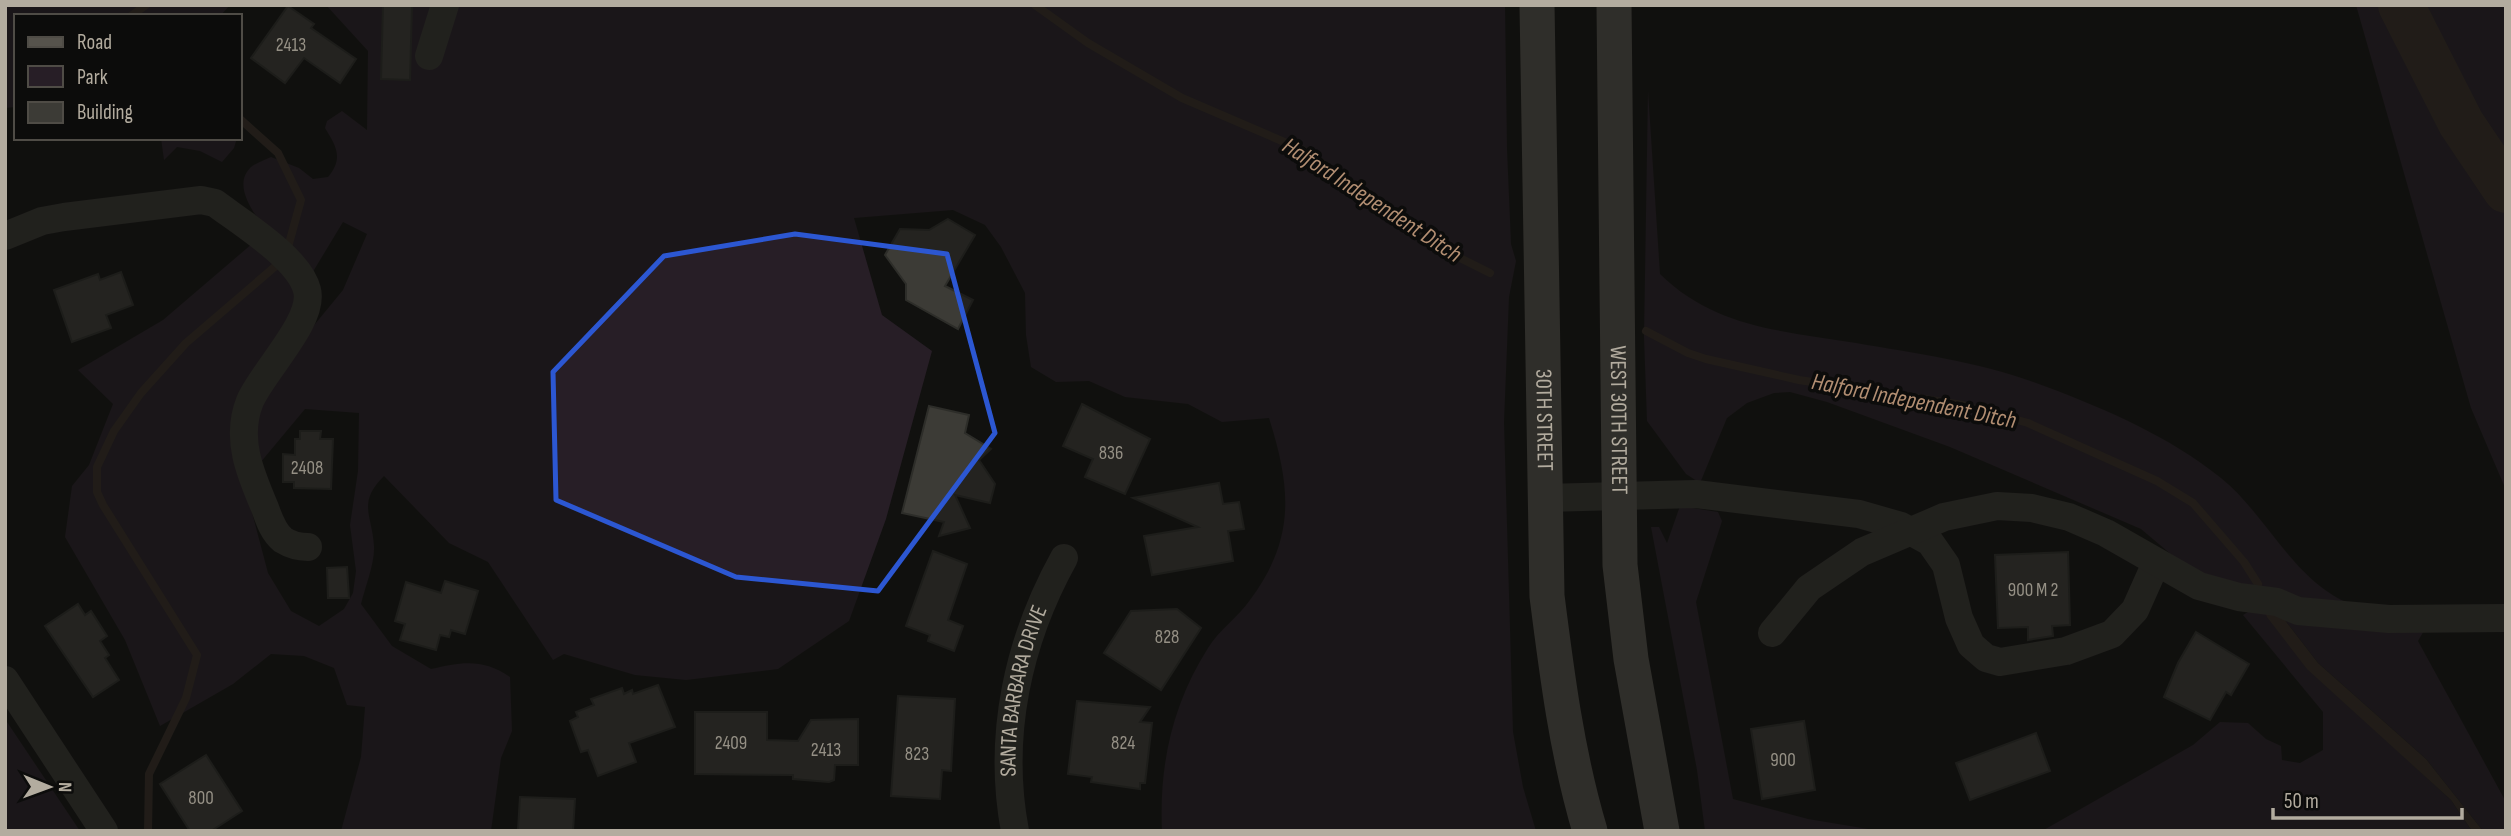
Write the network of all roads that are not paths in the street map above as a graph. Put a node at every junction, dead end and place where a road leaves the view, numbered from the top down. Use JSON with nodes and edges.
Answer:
{"nodes":[{"id":1,"x":445,"y":5,"type":"edge"},
{"id":2,"x":1537,"y":5,"type":"edge"},
{"id":3,"x":1614,"y":5,"type":"edge"},
{"id":4,"x":429,"y":56,"type":"dead end"},
{"id":5,"x":5,"y":236,"type":"edge"},
{"id":6,"x":1620,"y":497,"type":"junction"},
{"id":7,"x":1545,"y":498,"type":"junction"},
{"id":8,"x":1911,"y":531,"type":"junction"},
{"id":9,"x":308,"y":547,"type":"dead end"},
{"id":10,"x":1064,"y":558,"type":"dead end"},
{"id":11,"x":2155,"y":563,"type":"junction"},
{"id":12,"x":2506,"y":618,"type":"edge"},
{"id":13,"x":1772,"y":633,"type":"dead end"},
{"id":14,"x":5,"y":680,"type":"edge"},
{"id":15,"x":104,"y":831,"type":"edge"},
{"id":16,"x":1015,"y":831,"type":"edge"},
{"id":17,"x":1590,"y":831,"type":"edge"},
{"id":18,"x":1662,"y":831,"type":"edge"}],
"edges":[{"from":1,"to":4,"type":"street"},
{"from":2,"to":7,"type":"main road","name":"30TH STREET"},
{"from":3,"to":6,"type":"main road","name":"WEST 30TH STREET"},
{"from":5,"to":9,"type":"street"},
{"from":6,"to":7,"type":"street"},
{"from":6,"to":8,"type":"street"},
{"from":6,"to":18,"type":"main road","name":"WEST 30TH STREET"},
{"from":7,"to":17,"type":"main road","name":"30TH STREET"},
{"from":8,"to":11,"type":"street"},
{"from":8,"to":11,"type":"street"},
{"from":8,"to":13,"type":"street"},
{"from":10,"to":16,"type":"street","name":"SANTA BARBARA DRIVE"},
{"from":11,"to":12,"type":"street"},
{"from":14,"to":15,"type":"street"}]}
